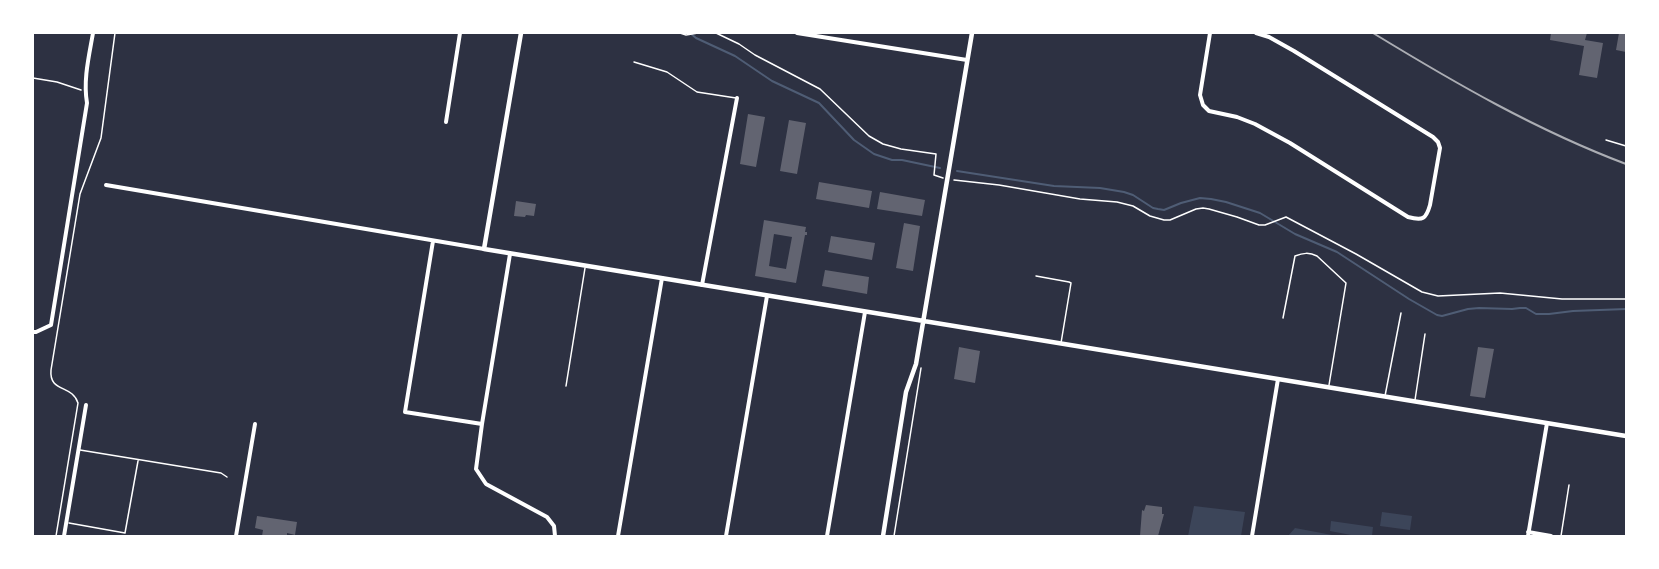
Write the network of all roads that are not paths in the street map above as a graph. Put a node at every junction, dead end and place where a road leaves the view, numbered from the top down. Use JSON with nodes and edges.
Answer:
{"nodes":[{"id":1,"x":93,"y":33,"type":"edge"},
{"id":2,"x":460,"y":33,"type":"edge"},
{"id":3,"x":521,"y":33,"type":"edge"},
{"id":4,"x":797,"y":33,"type":"edge"},
{"id":5,"x":972,"y":33,"type":"edge"},
{"id":6,"x":1210,"y":33,"type":"edge"},
{"id":7,"x":1256,"y":33,"type":"edge"},
{"id":8,"x":968,"y":60,"type":"junction"},
{"id":9,"x":634,"y":62,"type":"dead end"},
{"id":10,"x":737,"y":98,"type":"joint"},
{"id":11,"x":446,"y":122,"type":"dead end"},
{"id":12,"x":1606,"y":140,"type":"dead end"},
{"id":13,"x":1626,"y":146,"type":"edge"},
{"id":14,"x":106,"y":185,"type":"dead end"},
{"id":15,"x":433,"y":241,"type":"junction"},
{"id":16,"x":484,"y":249,"type":"junction"},
{"id":17,"x":510,"y":254,"type":"junction"},
{"id":18,"x":585,"y":266,"type":"junction"},
{"id":19,"x":1036,"y":276,"type":"dead end"},
{"id":20,"x":662,"y":278,"type":"junction"},
{"id":21,"x":702,"y":285,"type":"junction"},
{"id":22,"x":767,"y":296,"type":"junction"},
{"id":23,"x":865,"y":312,"type":"junction"},
{"id":24,"x":1401,"y":313,"type":"dead end"},
{"id":25,"x":1283,"y":318,"type":"dead end"},
{"id":26,"x":924,"y":321,"type":"junction"},
{"id":27,"x":33,"y":332,"type":"edge"},
{"id":28,"x":1425,"y":334,"type":"dead end"},
{"id":29,"x":1061,"y":344,"type":"junction"},
{"id":30,"x":1278,"y":379,"type":"junction"},
{"id":31,"x":566,"y":386,"type":"dead end"},
{"id":32,"x":1329,"y":388,"type":"junction"},
{"id":33,"x":1384,"y":396,"type":"junction"},
{"id":34,"x":1414,"y":401,"type":"junction"},
{"id":35,"x":86,"y":405,"type":"dead end"},
{"id":36,"x":1547,"y":423,"type":"junction"},
{"id":37,"x":255,"y":424,"type":"dead end"},
{"id":38,"x":482,"y":424,"type":"junction"},
{"id":39,"x":1626,"y":436,"type":"edge"},
{"id":40,"x":79,"y":450,"type":"junction"},
{"id":41,"x":138,"y":460,"type":"junction"},
{"id":42,"x":227,"y":477,"type":"dead end"},
{"id":43,"x":1569,"y":485,"type":"dead end"},
{"id":44,"x":66,"y":523,"type":"junction"},
{"id":45,"x":1528,"y":534,"type":"edge"},
{"id":46,"x":64,"y":536,"type":"edge"},
{"id":47,"x":236,"y":536,"type":"edge"},
{"id":48,"x":555,"y":536,"type":"edge"},
{"id":49,"x":618,"y":536,"type":"edge"},
{"id":50,"x":726,"y":536,"type":"edge"},
{"id":51,"x":827,"y":536,"type":"edge"},
{"id":52,"x":883,"y":536,"type":"edge"},
{"id":53,"x":1252,"y":536,"type":"edge"},
{"id":54,"x":1551,"y":536,"type":"edge"},
{"id":55,"x":1561,"y":536,"type":"edge"}],
"edges":[{"from":1,"to":27,"type":"street"},
{"from":2,"to":11,"type":"street"},
{"from":3,"to":16,"type":"street"},
{"from":4,"to":8,"type":"street"},
{"from":5,"to":8,"type":"street"},
{"from":6,"to":7,"type":"street"},
{"from":8,"to":26,"type":"street"},
{"from":9,"to":10,"type":"lane"},
{"from":10,"to":21,"type":"street"},
{"from":12,"to":13,"type":"lane"},
{"from":14,"to":15,"type":"street"},
{"from":15,"to":16,"type":"street"},
{"from":15,"to":38,"type":"street"},
{"from":16,"to":17,"type":"street"},
{"from":17,"to":18,"type":"street"},
{"from":17,"to":38,"type":"street"},
{"from":18,"to":20,"type":"street"},
{"from":18,"to":31,"type":"lane"},
{"from":19,"to":29,"type":"lane"},
{"from":20,"to":21,"type":"street"},
{"from":20,"to":49,"type":"street"},
{"from":21,"to":22,"type":"street"},
{"from":22,"to":23,"type":"street"},
{"from":22,"to":50,"type":"street"},
{"from":23,"to":26,"type":"street"},
{"from":23,"to":51,"type":"street"},
{"from":24,"to":33,"type":"lane"},
{"from":25,"to":32,"type":"lane"},
{"from":26,"to":29,"type":"street"},
{"from":26,"to":52,"type":"street"},
{"from":28,"to":34,"type":"lane"},
{"from":29,"to":30,"type":"street"},
{"from":30,"to":32,"type":"street"},
{"from":30,"to":53,"type":"street"},
{"from":32,"to":33,"type":"street"},
{"from":33,"to":34,"type":"street"},
{"from":34,"to":36,"type":"street"},
{"from":35,"to":40,"type":"street"},
{"from":36,"to":39,"type":"street"},
{"from":36,"to":45,"type":"street"},
{"from":37,"to":47,"type":"street"},
{"from":38,"to":48,"type":"street"},
{"from":40,"to":41,"type":"lane"},
{"from":40,"to":44,"type":"street"},
{"from":41,"to":42,"type":"lane"},
{"from":41,"to":44,"type":"lane"},
{"from":43,"to":55,"type":"lane"},
{"from":44,"to":46,"type":"street"},
{"from":45,"to":54,"type":"street"}]}
